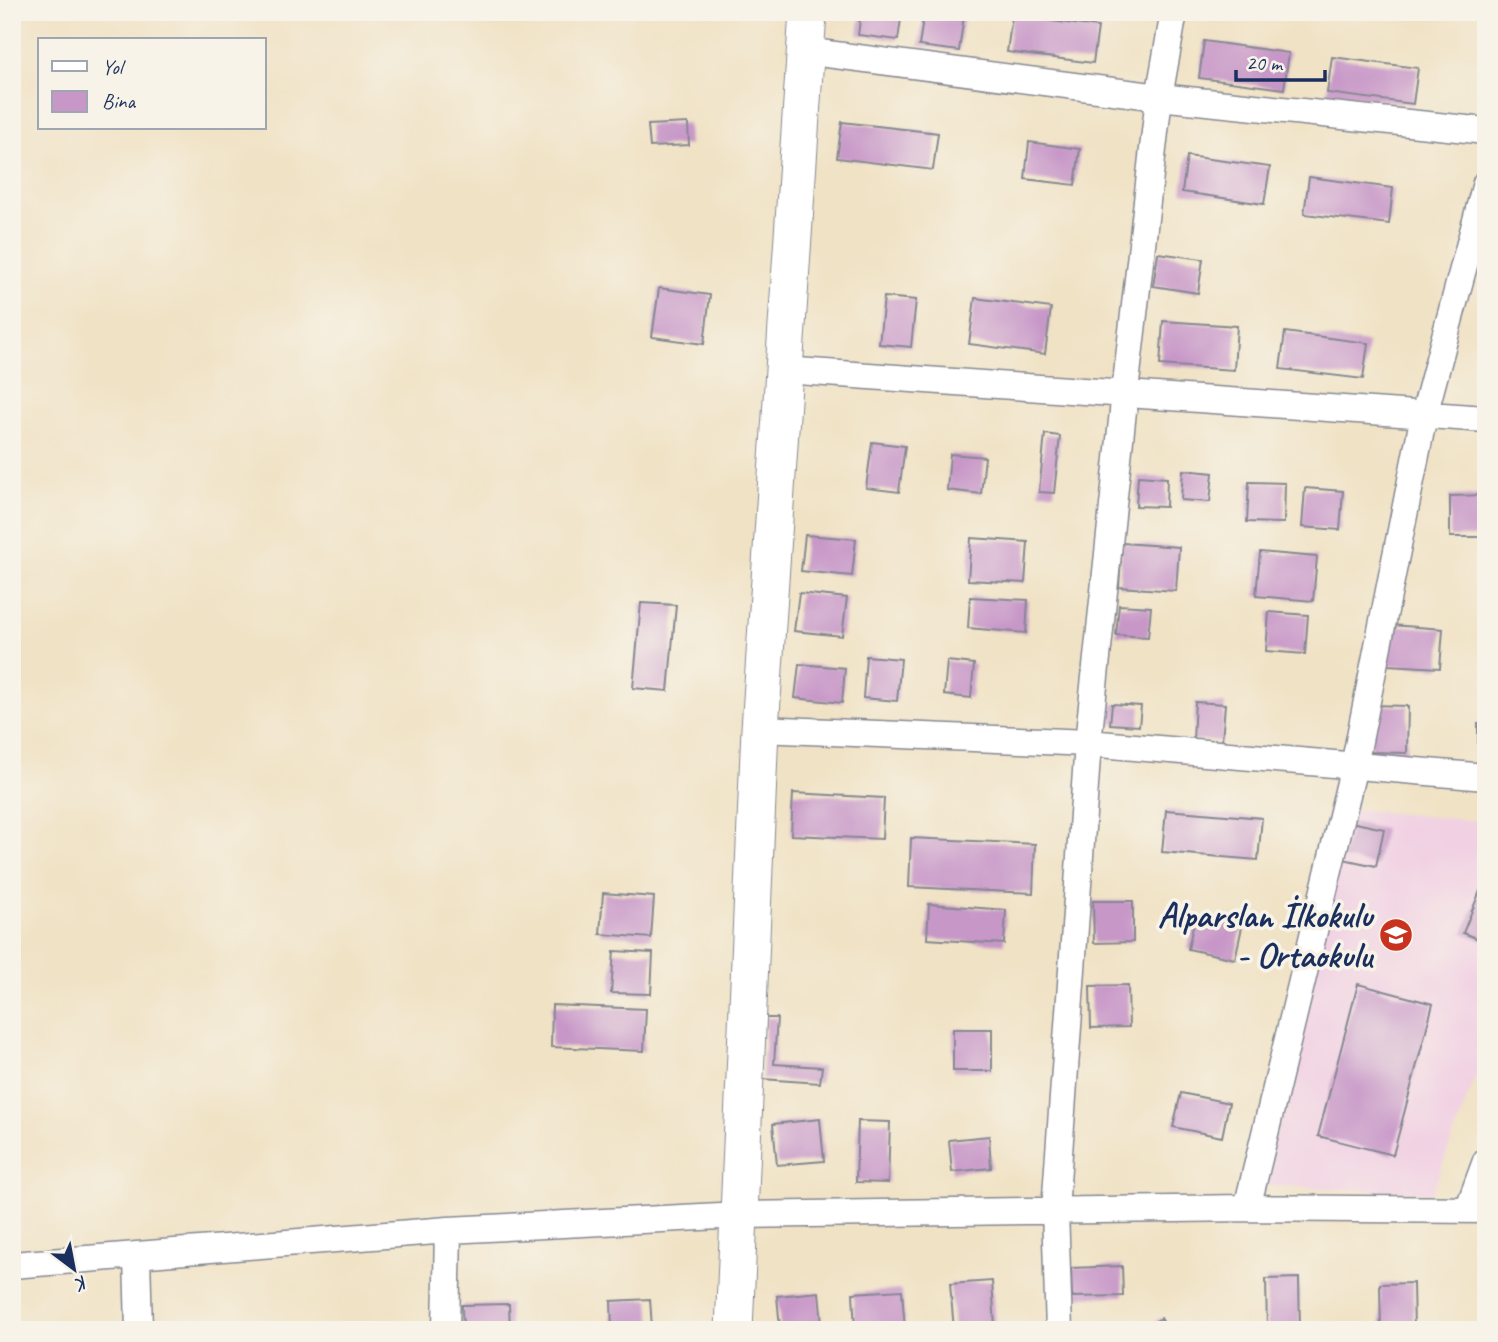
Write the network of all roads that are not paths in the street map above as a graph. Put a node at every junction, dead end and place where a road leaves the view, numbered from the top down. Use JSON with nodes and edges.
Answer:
{"nodes":[{"id":1,"x":807,"y":12,"type":"edge"},
{"id":2,"x":1174,"y":12,"type":"edge"},
{"id":3,"x":804,"y":51,"type":"junction"},
{"id":4,"x":1159,"y":97,"type":"junction"},
{"id":5,"x":1486,"y":131,"type":"edge"},
{"id":6,"x":1486,"y":183,"type":"edge"},
{"id":7,"x":783,"y":370,"type":"junction"},
{"id":8,"x":1125,"y":392,"type":"junction"},
{"id":9,"x":1424,"y":415,"type":"junction"},
{"id":10,"x":1486,"y":419,"type":"edge"},
{"id":11,"x":760,"y":729,"type":"junction"},
{"id":12,"x":1088,"y":743,"type":"junction"},
{"id":13,"x":1354,"y":766,"type":"junction"},
{"id":14,"x":1486,"y":777,"type":"edge"},
{"id":15,"x":1486,"y":1161,"type":"edge"},
{"id":16,"x":1247,"y":1208,"type":"junction"},
{"id":17,"x":1055,"y":1210,"type":"junction"},
{"id":18,"x":1477,"y":1210,"type":"edge"},
{"id":19,"x":740,"y":1215,"type":"junction"},
{"id":20,"x":448,"y":1230,"type":"junction"},
{"id":21,"x":137,"y":1256,"type":"junction"},
{"id":22,"x":12,"y":1265,"type":"edge"},
{"id":23,"x":139,"y":1330,"type":"edge"},
{"id":24,"x":446,"y":1330,"type":"edge"},
{"id":25,"x":734,"y":1330,"type":"edge"},
{"id":26,"x":1059,"y":1330,"type":"edge"}],
"edges":[{"from":1,"to":3,"type":"street"},
{"from":2,"to":4,"type":"street"},
{"from":3,"to":4,"type":"street"},
{"from":3,"to":7,"type":"street"},
{"from":4,"to":5,"type":"street"},
{"from":4,"to":8,"type":"street"},
{"from":6,"to":9,"type":"street"},
{"from":7,"to":8,"type":"street"},
{"from":7,"to":11,"type":"street"},
{"from":8,"to":9,"type":"street"},
{"from":8,"to":12,"type":"street"},
{"from":9,"to":10,"type":"street"},
{"from":9,"to":13,"type":"street"},
{"from":11,"to":12,"type":"street"},
{"from":11,"to":19,"type":"street"},
{"from":12,"to":13,"type":"street"},
{"from":12,"to":17,"type":"street"},
{"from":13,"to":14,"type":"street"},
{"from":13,"to":16,"type":"street"},
{"from":15,"to":18,"type":"street"},
{"from":16,"to":17,"type":"street"},
{"from":16,"to":18,"type":"street"},
{"from":17,"to":19,"type":"street"},
{"from":17,"to":26,"type":"street"},
{"from":19,"to":20,"type":"street"},
{"from":19,"to":25,"type":"street"},
{"from":20,"to":21,"type":"street"},
{"from":20,"to":24,"type":"street"},
{"from":21,"to":22,"type":"street"},
{"from":21,"to":23,"type":"street"}]}
